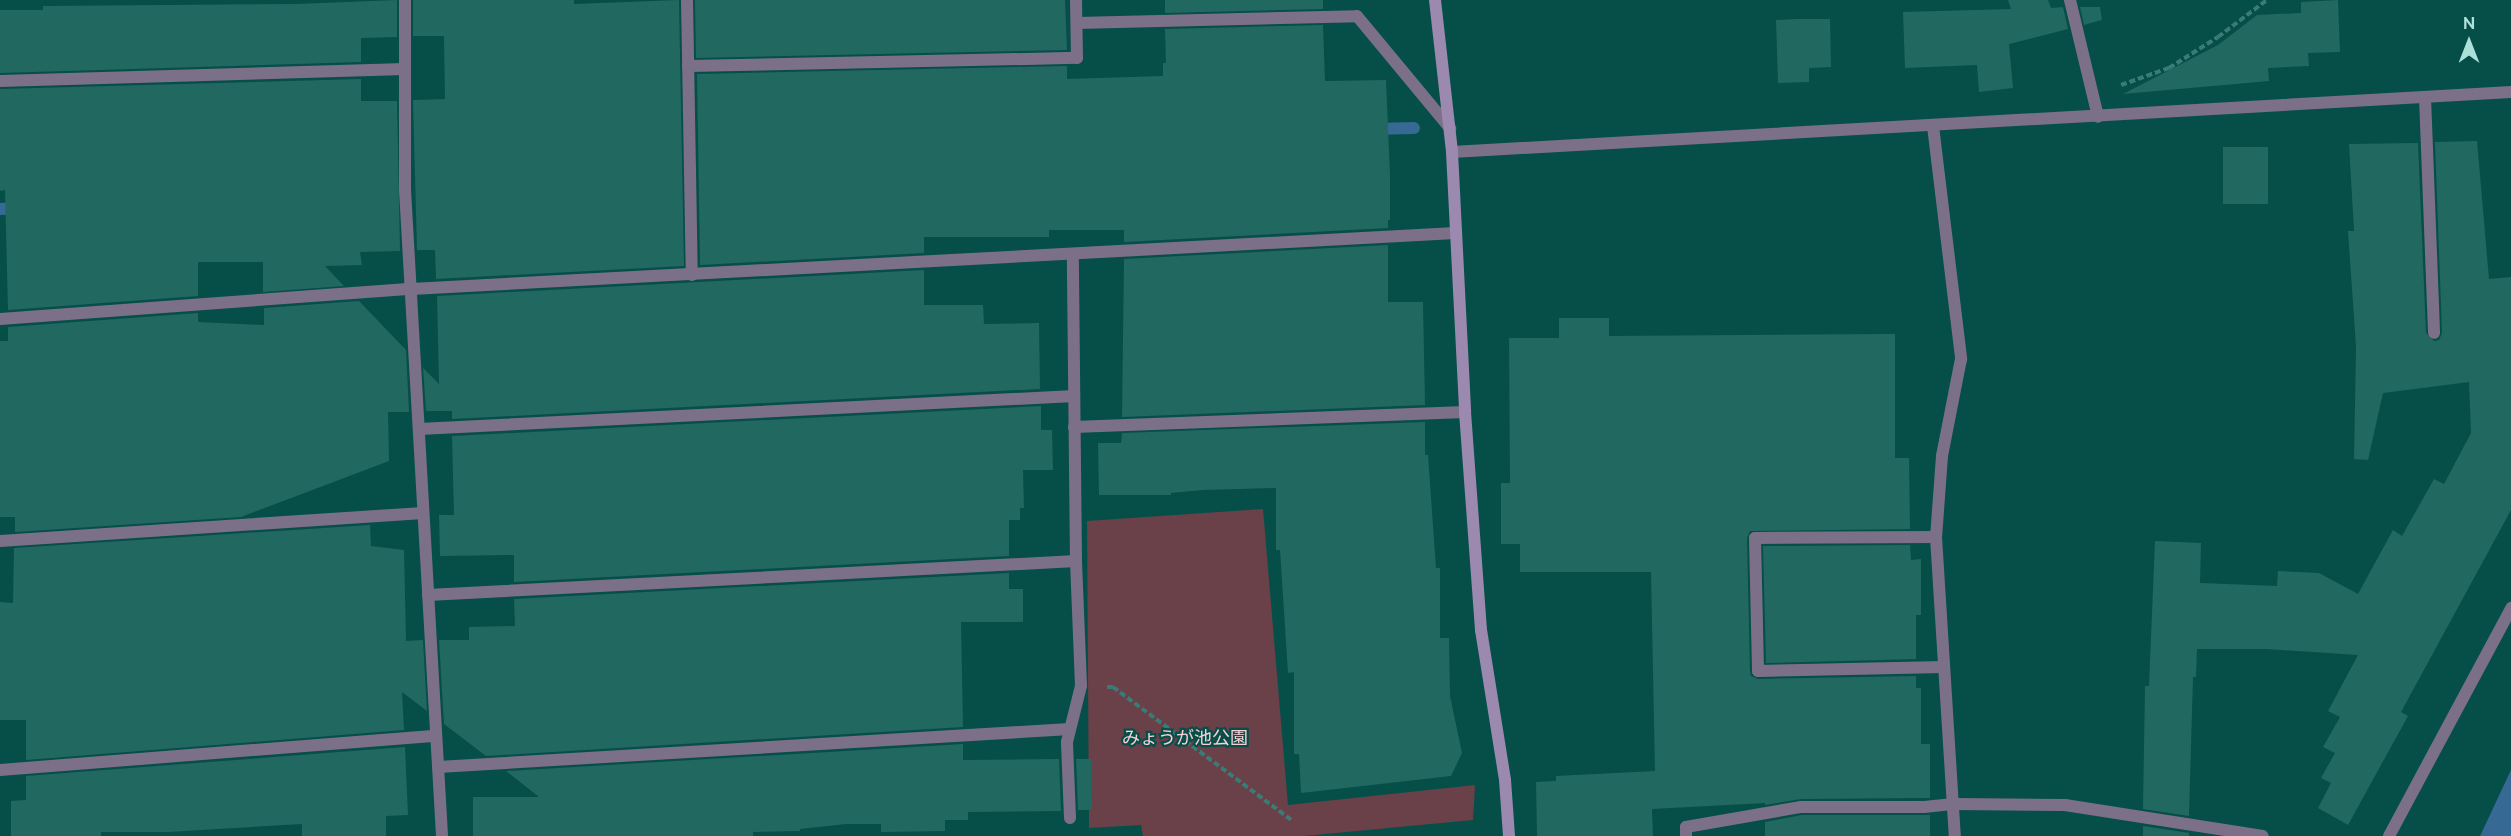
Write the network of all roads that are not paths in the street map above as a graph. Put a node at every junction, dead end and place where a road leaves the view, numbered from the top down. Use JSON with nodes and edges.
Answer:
{"nodes":[{"id":1,"x":405,"y":0,"type":"edge"},
{"id":2,"x":687,"y":0,"type":"edge"},
{"id":3,"x":1076,"y":0,"type":"edge"},
{"id":4,"x":1435,"y":0,"type":"edge"},
{"id":5,"x":2070,"y":0,"type":"edge"},
{"id":6,"x":1077,"y":23,"type":"junction"},
{"id":7,"x":688,"y":66,"type":"junction"},
{"id":8,"x":405,"y":69,"type":"junction"},
{"id":9,"x":0,"y":81,"type":"edge"},
{"id":10,"x":2511,"y":92,"type":"edge"},
{"id":11,"x":2425,"y":97,"type":"junction"},
{"id":12,"x":2097,"y":115,"type":"junction"},
{"id":13,"x":1933,"y":126,"type":"junction"},
{"id":14,"x":1450,"y":128,"type":"junction"},
{"id":15,"x":1452,"y":153,"type":"junction"},
{"id":16,"x":1455,"y":233,"type":"junction"},
{"id":17,"x":1073,"y":254,"type":"junction"},
{"id":18,"x":692,"y":275,"type":"junction"},
{"id":19,"x":411,"y":289,"type":"junction"},
{"id":20,"x":0,"y":319,"type":"edge"},
{"id":21,"x":2434,"y":333,"type":"dead end"},
{"id":22,"x":1074,"y":396,"type":"junction"},
{"id":23,"x":1466,"y":411,"type":"junction"},
{"id":24,"x":1074,"y":427,"type":"junction"},
{"id":25,"x":419,"y":429,"type":"junction"},
{"id":26,"x":423,"y":513,"type":"junction"},
{"id":27,"x":1936,"y":537,"type":"junction"},
{"id":28,"x":0,"y":541,"type":"edge"},
{"id":29,"x":1076,"y":561,"type":"junction"},
{"id":30,"x":428,"y":595,"type":"junction"},
{"id":31,"x":2511,"y":608,"type":"edge"},
{"id":32,"x":1944,"y":667,"type":"junction"},
{"id":33,"x":1070,"y":729,"type":"junction"},
{"id":34,"x":436,"y":736,"type":"junction"},
{"id":35,"x":438,"y":767,"type":"junction"},
{"id":36,"x":0,"y":770,"type":"edge"},
{"id":37,"x":1954,"y":804,"type":"junction"},
{"id":38,"x":1070,"y":818,"type":"dead end"},
{"id":39,"x":442,"y":836,"type":"edge"},
{"id":40,"x":1509,"y":836,"type":"edge"},
{"id":41,"x":1686,"y":836,"type":"edge"},
{"id":42,"x":1955,"y":836,"type":"edge"},
{"id":43,"x":2263,"y":836,"type":"edge"},
{"id":44,"x":2389,"y":836,"type":"edge"}],
"edges":[{"from":1,"to":8,"type":"street"},
{"from":2,"to":7,"type":"street"},
{"from":3,"to":6,"type":"street"},
{"from":4,"to":14,"type":"street"},
{"from":5,"to":12,"type":"street"},
{"from":6,"to":7,"type":"street"},
{"from":6,"to":14,"type":"street"},
{"from":7,"to":18,"type":"street"},
{"from":8,"to":9,"type":"street"},
{"from":8,"to":19,"type":"street"},
{"from":10,"to":11,"type":"street"},
{"from":11,"to":12,"type":"street"},
{"from":11,"to":21,"type":"street"},
{"from":12,"to":13,"type":"street"},
{"from":13,"to":15,"type":"street"},
{"from":13,"to":27,"type":"street"},
{"from":14,"to":15,"type":"street"},
{"from":15,"to":16,"type":"street"},
{"from":16,"to":17,"type":"street"},
{"from":16,"to":23,"type":"street"},
{"from":17,"to":18,"type":"street"},
{"from":17,"to":22,"type":"street"},
{"from":18,"to":19,"type":"street"},
{"from":19,"to":20,"type":"street"},
{"from":19,"to":25,"type":"street"},
{"from":22,"to":24,"type":"street"},
{"from":22,"to":25,"type":"street"},
{"from":23,"to":24,"type":"street"},
{"from":23,"to":40,"type":"street"},
{"from":24,"to":29,"type":"street"},
{"from":25,"to":26,"type":"street"},
{"from":26,"to":28,"type":"street"},
{"from":26,"to":30,"type":"street"},
{"from":27,"to":32,"type":"street"},
{"from":27,"to":32,"type":"street"},
{"from":29,"to":30,"type":"street"},
{"from":29,"to":33,"type":"street"},
{"from":30,"to":34,"type":"street"},
{"from":31,"to":44,"type":"street"},
{"from":32,"to":37,"type":"street"},
{"from":33,"to":35,"type":"street"},
{"from":33,"to":38,"type":"street"},
{"from":34,"to":35,"type":"street"},
{"from":34,"to":36,"type":"street"},
{"from":35,"to":39,"type":"street"},
{"from":37,"to":41,"type":"street"},
{"from":37,"to":42,"type":"street"},
{"from":37,"to":43,"type":"street"}]}
